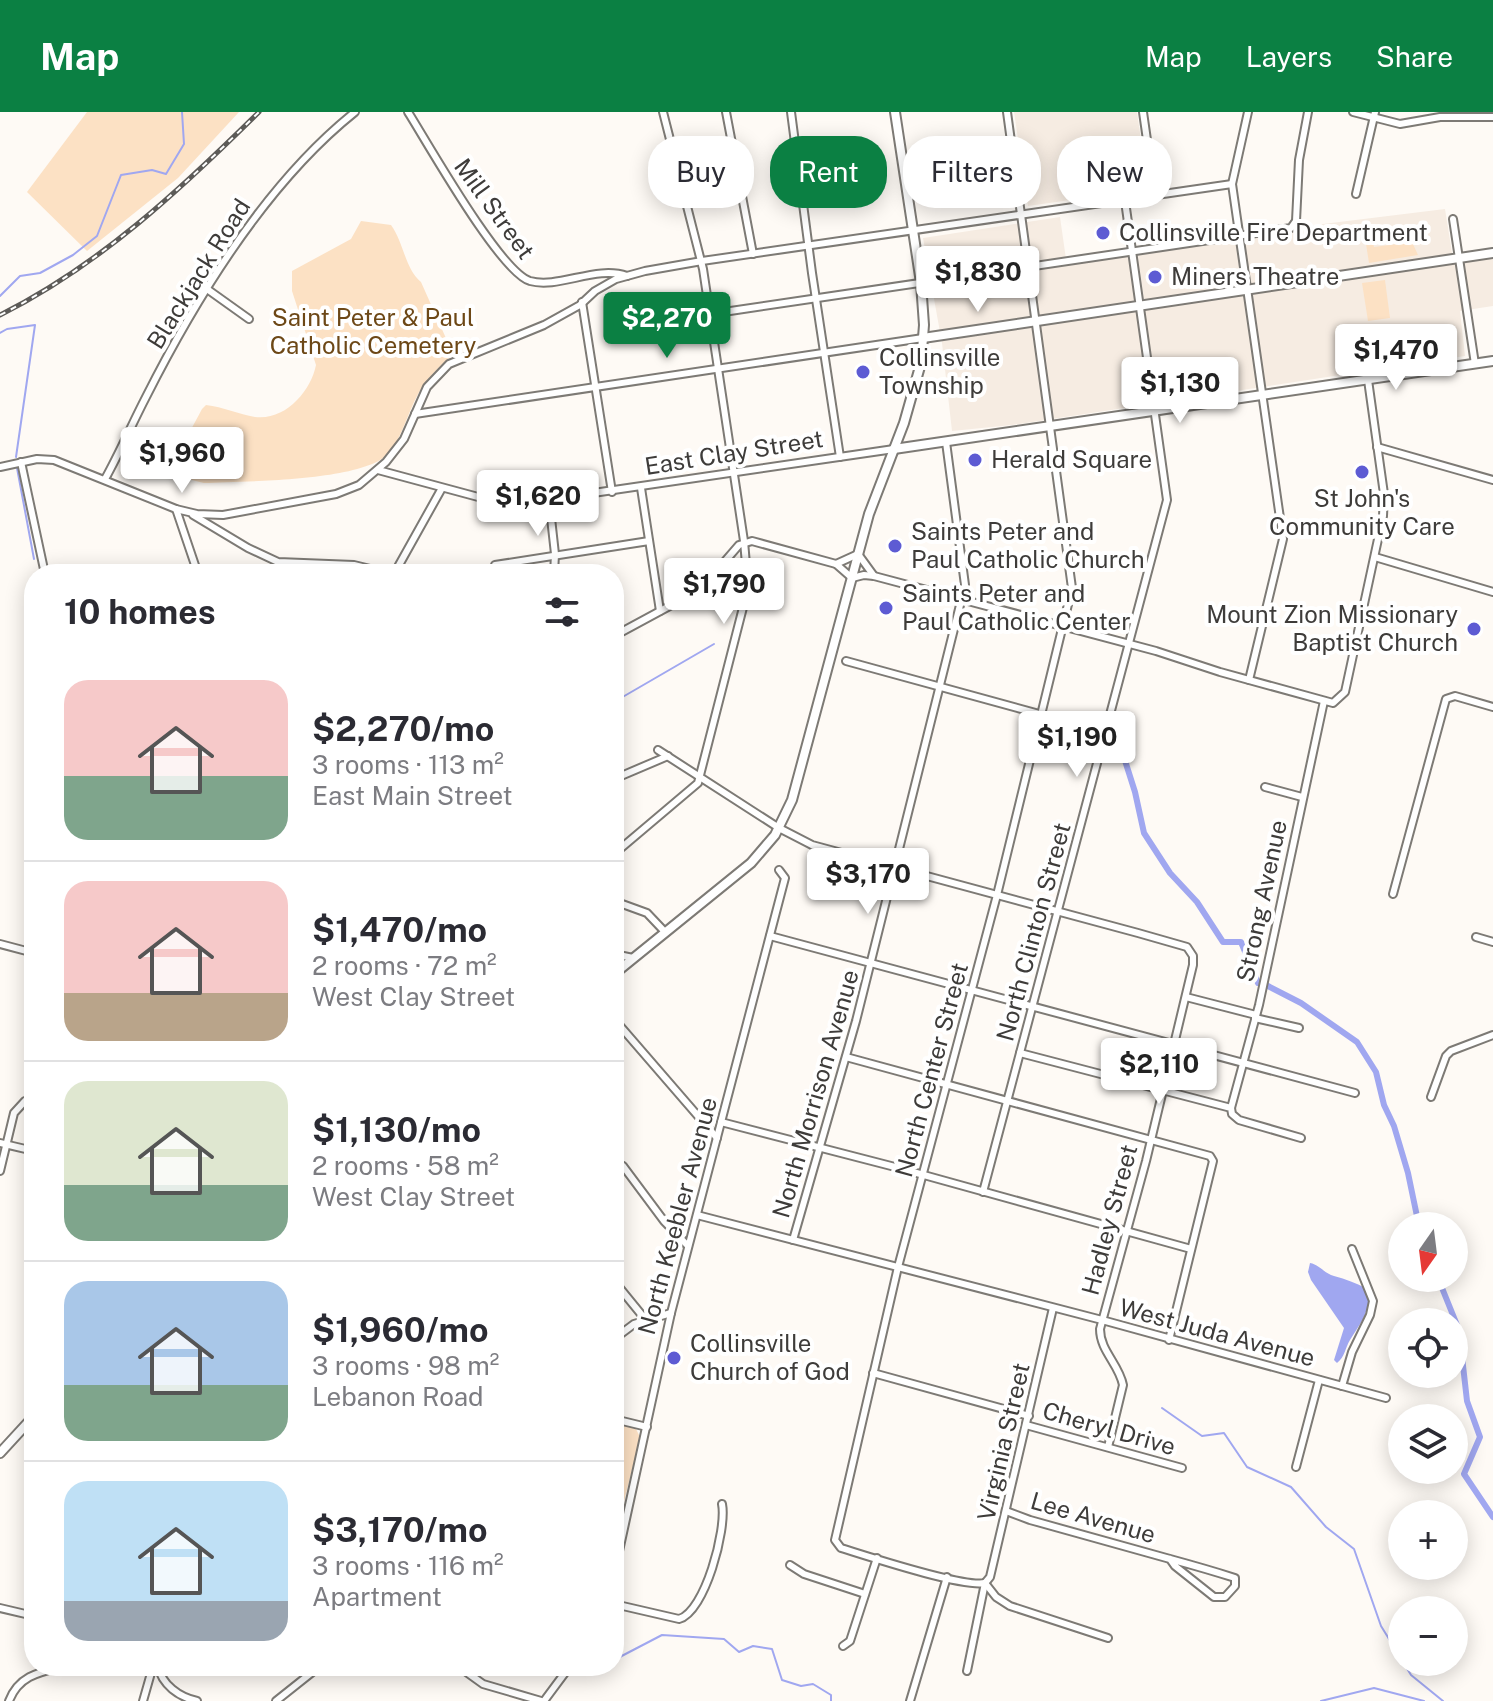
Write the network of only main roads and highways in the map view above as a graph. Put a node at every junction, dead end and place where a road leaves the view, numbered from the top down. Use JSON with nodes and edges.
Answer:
{"nodes":[{"id":1,"x":895,"y":112,"type":"edge"},
{"id":2,"x":1493,"y":253,"type":"edge"},
{"id":3,"x":923,"y":338,"type":"junction"},
{"id":4,"x":1493,"y":361,"type":"edge"},
{"id":5,"x":894,"y":449,"type":"junction"},
{"id":6,"x":624,"y":966,"type":"edge"},
{"id":7,"x":24,"y":1427,"type":"edge"},
{"id":8,"x":0,"y":1453,"type":"edge"}],
"edges":[{"from":1,"to":3,"type":"main road"},
{"from":2,"to":3,"type":"main road"},
{"from":3,"to":5,"type":"main road"},
{"from":4,"to":5,"type":"main road","name":"East Clay Street"},
{"from":5,"to":6,"type":"main road"},
{"from":7,"to":8,"type":"main road"}]}
